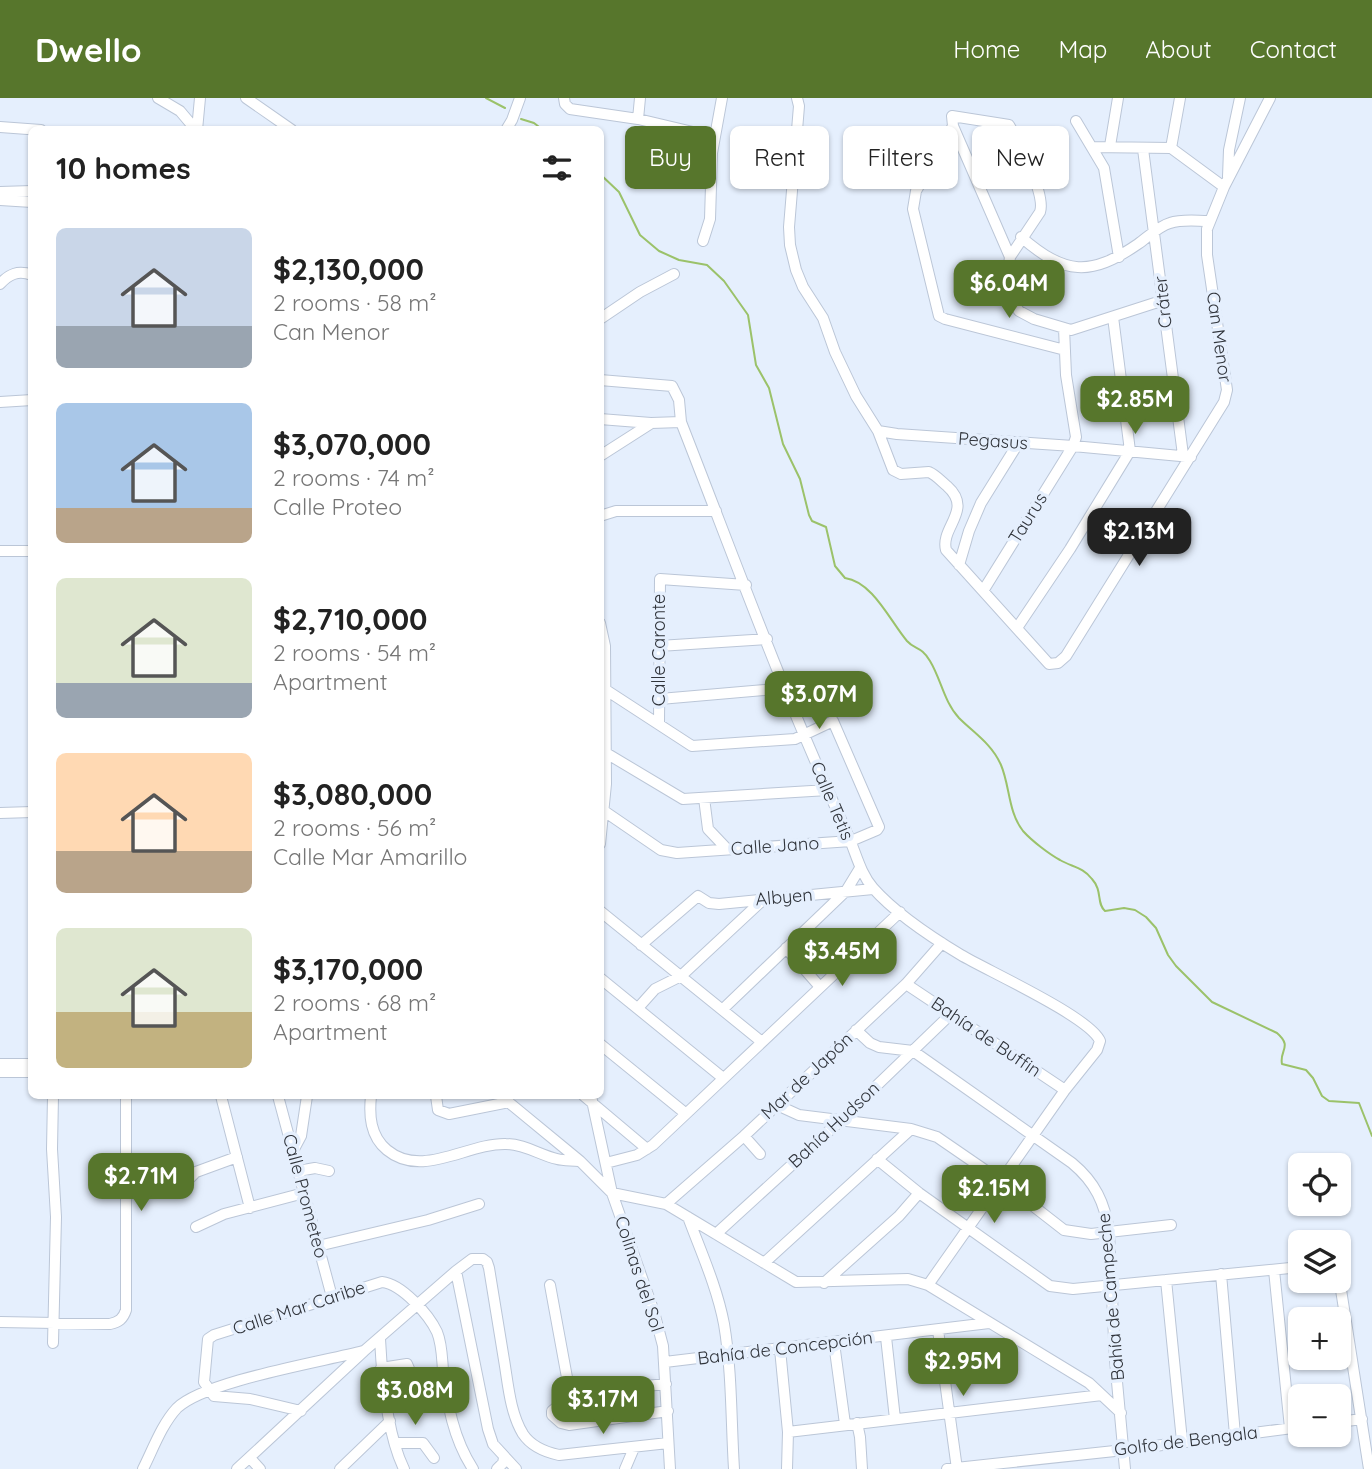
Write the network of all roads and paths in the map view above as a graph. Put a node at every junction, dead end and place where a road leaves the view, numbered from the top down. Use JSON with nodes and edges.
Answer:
{"nodes":[{"id":1,"x":158,"y":98,"type":"edge"},
{"id":2,"x":200,"y":98,"type":"edge"},
{"id":3,"x":246,"y":98,"type":"edge"},
{"id":4,"x":520,"y":98,"type":"edge"},
{"id":5,"x":564,"y":98,"type":"edge"},
{"id":6,"x":640,"y":98,"type":"edge"},
{"id":7,"x":722,"y":98,"type":"edge"},
{"id":8,"x":797,"y":98,"type":"edge"},
{"id":9,"x":1118,"y":98,"type":"edge"},
{"id":10,"x":1180,"y":98,"type":"edge"},
{"id":11,"x":1240,"y":98,"type":"edge"},
{"id":12,"x":1270,"y":98,"type":"edge"},
{"id":13,"x":638,"y":119,"type":"junction"},
{"id":14,"x":1076,"y":121,"type":"dead end"},
{"id":15,"x":193,"y":126,"type":"edge"},
{"id":16,"x":197,"y":126,"type":"edge"},
{"id":17,"x":276,"y":126,"type":"edge"},
{"id":18,"x":508,"y":126,"type":"edge"},
{"id":19,"x":668,"y":126,"type":"edge"},
{"id":20,"x":953,"y":126,"type":"edge"},
{"id":21,"x":0,"y":127,"type":"edge"},
{"id":22,"x":716,"y":127,"type":"edge"},
{"id":23,"x":28,"y":129,"type":"edge"},
{"id":24,"x":958,"y":137,"type":"edge"},
{"id":25,"x":1092,"y":146,"type":"junction"},
{"id":26,"x":1110,"y":146,"type":"junction"},
{"id":27,"x":1171,"y":148,"type":"junction"},
{"id":28,"x":1143,"y":149,"type":"junction"},
{"id":29,"x":1226,"y":184,"type":"junction"},
{"id":30,"x":711,"y":189,"type":"edge"},
{"id":31,"x":917,"y":189,"type":"edge"},
{"id":32,"x":28,"y":191,"type":"edge"},
{"id":33,"x":0,"y":192,"type":"edge"},
{"id":34,"x":0,"y":200,"type":"edge"},
{"id":35,"x":28,"y":202,"type":"edge"},
{"id":36,"x":1208,"y":221,"type":"junction"},
{"id":37,"x":1154,"y":233,"type":"junction"},
{"id":38,"x":1021,"y":237,"type":"junction"},
{"id":39,"x":704,"y":242,"type":"dead end"},
{"id":40,"x":1010,"y":257,"type":"junction"},
{"id":41,"x":1119,"y":257,"type":"junction"},
{"id":42,"x":28,"y":274,"type":"edge"},
{"id":43,"x":674,"y":274,"type":"dead end"},
{"id":44,"x":0,"y":284,"type":"edge"},
{"id":45,"x":1161,"y":301,"type":"junction"},
{"id":46,"x":604,"y":316,"type":"edge"},
{"id":47,"x":1113,"y":317,"type":"junction"},
{"id":48,"x":1064,"y":328,"type":"junction"},
{"id":49,"x":1065,"y":349,"type":"junction"},
{"id":50,"x":604,"y":380,"type":"edge"},
{"id":51,"x":28,"y":400,"type":"edge"},
{"id":52,"x":0,"y":402,"type":"edge"},
{"id":53,"x":604,"y":419,"type":"edge"},
{"id":54,"x":681,"y":422,"type":"junction"},
{"id":55,"x":651,"y":423,"type":"junction"},
{"id":56,"x":878,"y":431,"type":"junction"},
{"id":57,"x":1019,"y":442,"type":"junction"},
{"id":58,"x":1073,"y":446,"type":"junction"},
{"id":59,"x":1130,"y":451,"type":"junction"},
{"id":60,"x":604,"y":453,"type":"edge"},
{"id":61,"x":1187,"y":456,"type":"junction"},
{"id":62,"x":716,"y":511,"type":"junction"},
{"id":63,"x":604,"y":515,"type":"edge"},
{"id":64,"x":0,"y":551,"type":"edge"},
{"id":65,"x":28,"y":551,"type":"edge"},
{"id":66,"x":959,"y":565,"type":"junction"},
{"id":67,"x":746,"y":585,"type":"junction"},
{"id":68,"x":983,"y":591,"type":"junction"},
{"id":69,"x":1017,"y":628,"type":"junction"},
{"id":70,"x":604,"y":635,"type":"edge"},
{"id":71,"x":767,"y":639,"type":"junction"},
{"id":72,"x":659,"y":646,"type":"junction"},
{"id":73,"x":786,"y":688,"type":"junction"},
{"id":74,"x":606,"y":690,"type":"junction"},
{"id":75,"x":660,"y":699,"type":"junction"},
{"id":76,"x":659,"y":724,"type":"junction"},
{"id":77,"x":804,"y":736,"type":"junction"},
{"id":78,"x":606,"y":753,"type":"junction"},
{"id":79,"x":604,"y":774,"type":"edge"},
{"id":80,"x":828,"y":790,"type":"junction"},
{"id":81,"x":704,"y":798,"type":"junction"},
{"id":82,"x":604,"y":811,"type":"edge"},
{"id":83,"x":28,"y":812,"type":"edge"},
{"id":84,"x":0,"y":813,"type":"edge"},
{"id":85,"x":851,"y":841,"type":"junction"},
{"id":86,"x":727,"y":849,"type":"junction"},
{"id":87,"x":860,"y":868,"type":"junction"},
{"id":88,"x":873,"y":889,"type":"junction"},
{"id":89,"x":846,"y":891,"type":"junction"},
{"id":90,"x":766,"y":898,"type":"junction"},
{"id":91,"x":900,"y":912,"type":"junction"},
{"id":92,"x":604,"y":914,"type":"edge"},
{"id":93,"x":943,"y":943,"type":"junction"},
{"id":94,"x":641,"y":945,"type":"junction"},
{"id":95,"x":786,"y":948,"type":"junction"},
{"id":96,"x":681,"y":976,"type":"junction"},
{"id":97,"x":604,"y":981,"type":"edge"},
{"id":98,"x":906,"y":984,"type":"junction"},
{"id":99,"x":820,"y":987,"type":"junction"},
{"id":100,"x":638,"y":1008,"type":"junction"},
{"id":101,"x":723,"y":1009,"type":"junction"},
{"id":102,"x":951,"y":1013,"type":"junction"},
{"id":103,"x":856,"y":1030,"type":"junction"},
{"id":104,"x":762,"y":1042,"type":"junction"},
{"id":105,"x":604,"y":1047,"type":"edge"},
{"id":106,"x":913,"y":1051,"type":"junction"},
{"id":107,"x":0,"y":1064,"type":"edge"},
{"id":108,"x":28,"y":1064,"type":"edge"},
{"id":109,"x":0,"y":1072,"type":"edge"},
{"id":110,"x":28,"y":1072,"type":"edge"},
{"id":111,"x":723,"y":1078,"type":"junction"},
{"id":112,"x":1065,"y":1090,"type":"junction"},
{"id":113,"x":53,"y":1099,"type":"edge"},
{"id":114,"x":126,"y":1099,"type":"edge"},
{"id":115,"x":222,"y":1099,"type":"edge"},
{"id":116,"x":279,"y":1099,"type":"edge"},
{"id":117,"x":306,"y":1099,"type":"edge"},
{"id":118,"x":371,"y":1099,"type":"edge"},
{"id":119,"x":436,"y":1099,"type":"edge"},
{"id":120,"x":505,"y":1099,"type":"edge"},
{"id":121,"x":592,"y":1099,"type":"edge"},
{"id":122,"x":777,"y":1105,"type":"junction"},
{"id":123,"x":685,"y":1113,"type":"junction"},
{"id":124,"x":841,"y":1120,"type":"junction"},
{"id":125,"x":911,"y":1129,"type":"junction"},
{"id":126,"x":744,"y":1136,"type":"junction"},
{"id":127,"x":1033,"y":1138,"type":"junction"},
{"id":128,"x":647,"y":1149,"type":"junction"},
{"id":129,"x":293,"y":1152,"type":"junction"},
{"id":130,"x":760,"y":1154,"type":"dead end"},
{"id":131,"x":237,"y":1157,"type":"junction"},
{"id":132,"x":877,"y":1159,"type":"junction"},
{"id":133,"x":579,"y":1161,"type":"junction"},
{"id":134,"x":606,"y":1163,"type":"junction"},
{"id":135,"x":298,"y":1171,"type":"junction"},
{"id":136,"x":328,"y":1171,"type":"dead end"},
{"id":137,"x":190,"y":1178,"type":"dead end"},
{"id":138,"x":1001,"y":1181,"type":"junction"},
{"id":139,"x":304,"y":1193,"type":"junction"},
{"id":140,"x":612,"y":1193,"type":"junction"},
{"id":141,"x":919,"y":1193,"type":"junction"},
{"id":142,"x":479,"y":1204,"type":"dead end"},
{"id":143,"x":666,"y":1204,"type":"junction"},
{"id":144,"x":250,"y":1208,"type":"junction"},
{"id":145,"x":688,"y":1216,"type":"junction"},
{"id":146,"x":1171,"y":1225,"type":"dead end"},
{"id":147,"x":969,"y":1226,"type":"junction"},
{"id":148,"x":196,"y":1227,"type":"dead end"},
{"id":149,"x":1109,"y":1232,"type":"junction"},
{"id":150,"x":716,"y":1234,"type":"junction"},
{"id":151,"x":318,"y":1246,"type":"junction"},
{"id":152,"x":764,"y":1263,"type":"junction"},
{"id":153,"x":1288,"y":1268,"type":"edge"},
{"id":154,"x":1273,"y":1270,"type":"junction"},
{"id":155,"x":456,"y":1271,"type":"junction"},
{"id":156,"x":1221,"y":1274,"type":"junction"},
{"id":157,"x":1166,"y":1280,"type":"junction"},
{"id":158,"x":824,"y":1283,"type":"junction"},
{"id":159,"x":928,"y":1284,"type":"junction"},
{"id":160,"x":550,"y":1285,"type":"dead end"},
{"id":161,"x":1111,"y":1286,"type":"junction"},
{"id":162,"x":1342,"y":1293,"type":"edge"},
{"id":163,"x":332,"y":1297,"type":"junction"},
{"id":164,"x":415,"y":1305,"type":"junction"},
{"id":165,"x":0,"y":1322,"type":"edge"},
{"id":166,"x":54,"y":1322,"type":"junction"},
{"id":167,"x":989,"y":1323,"type":"junction"},
{"id":168,"x":938,"y":1330,"type":"junction"},
{"id":169,"x":886,"y":1337,"type":"junction"},
{"id":170,"x":380,"y":1339,"type":"junction"},
{"id":171,"x":54,"y":1343,"type":"dead end"},
{"id":172,"x":834,"y":1343,"type":"junction"},
{"id":173,"x":780,"y":1349,"type":"junction"},
{"id":174,"x":364,"y":1351,"type":"junction"},
{"id":175,"x":728,"y":1355,"type":"junction"},
{"id":176,"x":665,"y":1362,"type":"junction"},
{"id":177,"x":381,"y":1367,"type":"junction"},
{"id":178,"x":444,"y":1380,"type":"junction"},
{"id":179,"x":666,"y":1384,"type":"junction"},
{"id":180,"x":1289,"y":1384,"type":"edge"},
{"id":181,"x":208,"y":1391,"type":"junction"},
{"id":182,"x":575,"y":1393,"type":"junction"},
{"id":183,"x":1102,"y":1395,"type":"junction"},
{"id":184,"x":301,"y":1411,"type":"junction"},
{"id":185,"x":668,"y":1411,"type":"junction"},
{"id":186,"x":949,"y":1412,"type":"junction"},
{"id":187,"x":1121,"y":1413,"type":"junction"},
{"id":188,"x":895,"y":1419,"type":"junction"},
{"id":189,"x":1362,"y":1419,"type":"junction"},
{"id":190,"x":1351,"y":1420,"type":"edge"},
{"id":191,"x":390,"y":1421,"type":"junction"},
{"id":192,"x":857,"y":1423,"type":"junction"},
{"id":193,"x":845,"y":1424,"type":"junction"},
{"id":194,"x":1288,"y":1428,"type":"edge"},
{"id":195,"x":788,"y":1432,"type":"junction"},
{"id":196,"x":1236,"y":1435,"type":"junction"},
{"id":197,"x":1182,"y":1441,"type":"junction"},
{"id":198,"x":395,"y":1443,"type":"junction"},
{"id":199,"x":668,"y":1443,"type":"junction"},
{"id":200,"x":634,"y":1448,"type":"junction"},
{"id":201,"x":1124,"y":1450,"type":"junction"},
{"id":202,"x":250,"y":1458,"type":"junction"},
{"id":203,"x":434,"y":1458,"type":"dead end"},
{"id":204,"x":504,"y":1458,"type":"junction"},
{"id":205,"x":143,"y":1469,"type":"edge"},
{"id":206,"x":237,"y":1469,"type":"edge"},
{"id":207,"x":260,"y":1469,"type":"edge"},
{"id":208,"x":340,"y":1469,"type":"edge"},
{"id":209,"x":404,"y":1469,"type":"edge"},
{"id":210,"x":473,"y":1469,"type":"edge"},
{"id":211,"x":497,"y":1469,"type":"edge"},
{"id":212,"x":516,"y":1469,"type":"edge"},
{"id":213,"x":625,"y":1469,"type":"edge"},
{"id":214,"x":670,"y":1469,"type":"edge"},
{"id":215,"x":734,"y":1469,"type":"edge"},
{"id":216,"x":787,"y":1469,"type":"edge"},
{"id":217,"x":862,"y":1469,"type":"edge"},
{"id":218,"x":953,"y":1469,"type":"edge"},
{"id":219,"x":1125,"y":1469,"type":"edge"},
{"id":220,"x":1369,"y":1469,"type":"edge"}],
"edges":[{"from":1,"to":15,"type":"street"},
{"from":2,"to":16,"type":"street"},
{"from":3,"to":17,"type":"street"},
{"from":4,"to":18,"type":"street"},
{"from":5,"to":13,"type":"street"},
{"from":6,"to":13,"type":"street"},
{"from":7,"to":22,"type":"street"},
{"from":8,"to":56,"type":"street"},
{"from":9,"to":26,"type":"street"},
{"from":10,"to":27,"type":"street"},
{"from":11,"to":29,"type":"street"},
{"from":12,"to":29,"type":"street","name":"Can Menor"},
{"from":13,"to":19,"type":"street"},
{"from":14,"to":25,"type":"street"},
{"from":20,"to":38,"type":"street"},
{"from":21,"to":23,"type":"street"},
{"from":24,"to":40,"type":"street"},
{"from":25,"to":26,"type":"street"},
{"from":25,"to":41,"type":"street"},
{"from":26,"to":28,"type":"street"},
{"from":27,"to":28,"type":"street"},
{"from":27,"to":29,"type":"street"},
{"from":28,"to":37,"type":"street","name":"Cráter"},
{"from":29,"to":36,"type":"street","name":"Can Menor"},
{"from":30,"to":39,"type":"street"},
{"from":31,"to":49,"type":"street"},
{"from":32,"to":33,"type":"street"},
{"from":34,"to":35,"type":"street"},
{"from":36,"to":37,"type":"street"},
{"from":36,"to":61,"type":"street","name":"Can Menor"},
{"from":37,"to":41,"type":"street"},
{"from":37,"to":45,"type":"street","name":"Cráter"},
{"from":38,"to":40,"type":"street"},
{"from":38,"to":41,"type":"street"},
{"from":40,"to":48,"type":"street"},
{"from":42,"to":44,"type":"street"},
{"from":43,"to":46,"type":"street"},
{"from":45,"to":47,"type":"street"},
{"from":45,"to":61,"type":"street","name":"Cráter"},
{"from":47,"to":48,"type":"street"},
{"from":47,"to":59,"type":"street"},
{"from":48,"to":49,"type":"street"},
{"from":49,"to":58,"type":"street"},
{"from":50,"to":54,"type":"street","name":"Calle Tetis"},
{"from":51,"to":52,"type":"street"},
{"from":53,"to":55,"type":"street"},
{"from":54,"to":55,"type":"street"},
{"from":54,"to":62,"type":"street","name":"Calle Tetis"},
{"from":55,"to":60,"type":"street"},
{"from":56,"to":57,"type":"street","name":"Pegasus"},
{"from":56,"to":66,"type":"street"},
{"from":57,"to":58,"type":"street","name":"Pegasus"},
{"from":57,"to":66,"type":"street"},
{"from":58,"to":59,"type":"street","name":"Pegasus"},
{"from":58,"to":68,"type":"street","name":"Taurus"},
{"from":59,"to":61,"type":"street","name":"Pegasus"},
{"from":59,"to":69,"type":"street"},
{"from":61,"to":69,"type":"street","name":"Can Menor"},
{"from":62,"to":63,"type":"street"},
{"from":62,"to":67,"type":"street","name":"Calle Tetis"},
{"from":64,"to":65,"type":"street"},
{"from":66,"to":68,"type":"street"},
{"from":67,"to":71,"type":"street","name":"Calle Tetis"},
{"from":67,"to":72,"type":"street","name":"Calle Caronte"},
{"from":68,"to":69,"type":"street"},
{"from":70,"to":74,"type":"street"},
{"from":71,"to":72,"type":"street"},
{"from":71,"to":73,"type":"street","name":"Calle Tetis"},
{"from":72,"to":75,"type":"street","name":"Calle Caronte"},
{"from":73,"to":75,"type":"street"},
{"from":73,"to":77,"type":"street","name":"Calle Tetis"},
{"from":74,"to":76,"type":"street"},
{"from":74,"to":78,"type":"street"},
{"from":75,"to":76,"type":"street","name":"Calle Caronte"},
{"from":76,"to":77,"type":"street"},
{"from":77,"to":80,"type":"street","name":"Calle Tetis"},
{"from":77,"to":85,"type":"street","name":"Calle Jano"},
{"from":78,"to":79,"type":"street"},
{"from":78,"to":81,"type":"street"},
{"from":80,"to":81,"type":"street"},
{"from":80,"to":85,"type":"street","name":"Calle Tetis"},
{"from":81,"to":86,"type":"street"},
{"from":82,"to":86,"type":"street","name":"Calle Jano"},
{"from":83,"to":84,"type":"street"},
{"from":85,"to":86,"type":"street","name":"Calle Jano"},
{"from":85,"to":87,"type":"street","name":"Calle Tetis"},
{"from":87,"to":88,"type":"street","name":"Calle Tetis"},
{"from":87,"to":89,"type":"street"},
{"from":88,"to":89,"type":"street","name":"Albyen"},
{"from":88,"to":91,"type":"street","name":"Calle Tetis"},
{"from":89,"to":90,"type":"street","name":"Albyen"},
{"from":89,"to":95,"type":"street"},
{"from":90,"to":94,"type":"street","name":"Albyen"},
{"from":90,"to":96,"type":"street"},
{"from":91,"to":93,"type":"street","name":"Calle Tetis"},
{"from":91,"to":99,"type":"street"},
{"from":92,"to":94,"type":"street"},
{"from":93,"to":98,"type":"street","name":"Mar de Japón"},
{"from":93,"to":112,"type":"street","name":"Calle Tetis"},
{"from":94,"to":96,"type":"street"},
{"from":95,"to":99,"type":"street"},
{"from":95,"to":101,"type":"street"},
{"from":96,"to":100,"type":"street"},
{"from":96,"to":101,"type":"street"},
{"from":97,"to":100,"type":"street"},
{"from":98,"to":102,"type":"street","name":"Bahía de Buffin"},
{"from":98,"to":103,"type":"street","name":"Mar de Japón"},
{"from":99,"to":104,"type":"street"},
{"from":100,"to":111,"type":"street"},
{"from":101,"to":104,"type":"street"},
{"from":102,"to":106,"type":"street","name":"Bahía Hudson"},
{"from":102,"to":112,"type":"street","name":"Bahía de Buffin"},
{"from":103,"to":106,"type":"street"},
{"from":103,"to":122,"type":"street","name":"Mar de Japón"},
{"from":104,"to":111,"type":"street"},
{"from":105,"to":123,"type":"street"},
{"from":106,"to":124,"type":"street","name":"Bahía Hudson"},
{"from":106,"to":127,"type":"street","name":"Bahía de Campeche"},
{"from":107,"to":108,"type":"street"},
{"from":109,"to":110,"type":"street"},
{"from":111,"to":123,"type":"street"},
{"from":112,"to":127,"type":"street"},
{"from":113,"to":166,"type":"street"},
{"from":114,"to":166,"type":"street"},
{"from":115,"to":131,"type":"street"},
{"from":116,"to":129,"type":"street","name":"Calle Prometeo"},
{"from":117,"to":129,"type":"street"},
{"from":118,"to":133,"type":"street"},
{"from":119,"to":120,"type":"street"},
{"from":120,"to":133,"type":"street"},
{"from":121,"to":128,"type":"street"},
{"from":121,"to":134,"type":"street","name":"Colinas del Sol"},
{"from":122,"to":124,"type":"street"},
{"from":122,"to":126,"type":"street","name":"Mar de Japón"},
{"from":123,"to":128,"type":"street"},
{"from":124,"to":125,"type":"street"},
{"from":124,"to":150,"type":"street","name":"Bahía Hudson"},
{"from":125,"to":132,"type":"street"},
{"from":125,"to":138,"type":"street"},
{"from":126,"to":130,"type":"street"},
{"from":126,"to":143,"type":"street","name":"Mar de Japón"},
{"from":127,"to":138,"type":"street"},
{"from":127,"to":149,"type":"street","name":"Bahía de Campeche"},
{"from":128,"to":134,"type":"street"},
{"from":129,"to":135,"type":"street","name":"Calle Prometeo"},
{"from":131,"to":137,"type":"street"},
{"from":131,"to":144,"type":"street"},
{"from":132,"to":141,"type":"street"},
{"from":132,"to":152,"type":"street"},
{"from":133,"to":140,"type":"street"},
{"from":134,"to":140,"type":"street","name":"Colinas del Sol"},
{"from":135,"to":136,"type":"street"},
{"from":135,"to":139,"type":"street","name":"Calle Prometeo"},
{"from":138,"to":147,"type":"street"},
{"from":138,"to":149,"type":"street"},
{"from":139,"to":144,"type":"street"},
{"from":139,"to":151,"type":"street","name":"Calle Prometeo"},
{"from":140,"to":143,"type":"street"},
{"from":140,"to":176,"type":"street","name":"Colinas del Sol"},
{"from":141,"to":147,"type":"street"},
{"from":141,"to":158,"type":"street"},
{"from":142,"to":151,"type":"street"},
{"from":143,"to":145,"type":"street"},
{"from":144,"to":148,"type":"street"},
{"from":145,"to":150,"type":"street"},
{"from":145,"to":175,"type":"street"},
{"from":146,"to":149,"type":"street"},
{"from":147,"to":159,"type":"street"},
{"from":147,"to":161,"type":"street"},
{"from":149,"to":161,"type":"street","name":"Bahía de Campeche"},
{"from":150,"to":152,"type":"street"},
{"from":151,"to":163,"type":"street","name":"Calle Prometeo"},
{"from":152,"to":158,"type":"street"},
{"from":153,"to":154,"type":"street"},
{"from":154,"to":156,"type":"street"},
{"from":154,"to":180,"type":"street"},
{"from":155,"to":164,"type":"street"},
{"from":155,"to":200,"type":"street"},
{"from":155,"to":204,"type":"street"},
{"from":156,"to":157,"type":"street"},
{"from":156,"to":196,"type":"street"},
{"from":157,"to":161,"type":"street"},
{"from":157,"to":197,"type":"street"},
{"from":158,"to":159,"type":"street"},
{"from":159,"to":167,"type":"street"},
{"from":160,"to":182,"type":"street"},
{"from":161,"to":187,"type":"street","name":"Bahía de Campeche"},
{"from":162,"to":189,"type":"street"},
{"from":163,"to":164,"type":"street","name":"Calle Mar Caribe"},
{"from":163,"to":181,"type":"street","name":"Calle Mar Caribe"},
{"from":164,"to":170,"type":"street"},
{"from":164,"to":178,"type":"street","name":"Calle Mar Caribe"},
{"from":165,"to":166,"type":"street"},
{"from":166,"to":171,"type":"street"},
{"from":167,"to":168,"type":"street","name":"Bahía de Concepción"},
{"from":167,"to":183,"type":"street"},
{"from":168,"to":169,"type":"street","name":"Bahía de Concepción"},
{"from":168,"to":186,"type":"street"},
{"from":169,"to":172,"type":"street","name":"Bahía de Concepción"},
{"from":169,"to":188,"type":"street"},
{"from":170,"to":174,"type":"street"},
{"from":170,"to":177,"type":"street"},
{"from":172,"to":173,"type":"street","name":"Bahía de Concepción"},
{"from":172,"to":193,"type":"street"},
{"from":173,"to":175,"type":"street","name":"Bahía de Concepción"},
{"from":173,"to":195,"type":"street"},
{"from":174,"to":181,"type":"street"},
{"from":174,"to":184,"type":"street"},
{"from":175,"to":176,"type":"street","name":"Bahía de Concepción"},
{"from":175,"to":215,"type":"street"},
{"from":176,"to":179,"type":"street","name":"Colinas del Sol"},
{"from":177,"to":178,"type":"street"},
{"from":177,"to":191,"type":"street"},
{"from":178,"to":210,"type":"street","name":"Calle Mar Caribe"},
{"from":179,"to":182,"type":"street"},
{"from":179,"to":185,"type":"street","name":"Colinas del Sol"},
{"from":181,"to":184,"type":"street"},
{"from":181,"to":205,"type":"street"},
{"from":182,"to":185,"type":"street"},
{"from":183,"to":186,"type":"street"},
{"from":183,"to":187,"type":"street"},
{"from":184,"to":202,"type":"street"},
{"from":185,"to":199,"type":"street","name":"Colinas del Sol"},
{"from":186,"to":188,"type":"street"},
{"from":186,"to":218,"type":"street"},
{"from":187,"to":201,"type":"street","name":"Bahía de Campeche"},
{"from":188,"to":192,"type":"street"},
{"from":189,"to":190,"type":"street"},
{"from":189,"to":220,"type":"street"},
{"from":191,"to":198,"type":"street"},
{"from":191,"to":208,"type":"street"},
{"from":192,"to":193,"type":"street"},
{"from":192,"to":217,"type":"street"},
{"from":193,"to":195,"type":"street"},
{"from":194,"to":196,"type":"street","name":"Golfo de Bengala"},
{"from":195,"to":216,"type":"street"},
{"from":196,"to":197,"type":"street","name":"Golfo de Bengala"},
{"from":197,"to":201,"type":"street","name":"Golfo de Bengala"},
{"from":198,"to":203,"type":"street"},
{"from":198,"to":209,"type":"street"},
{"from":199,"to":200,"type":"street"},
{"from":199,"to":214,"type":"street","name":"Colinas del Sol"},
{"from":200,"to":213,"type":"street"},
{"from":201,"to":218,"type":"street","name":"Golfo de Bengala"},
{"from":201,"to":219,"type":"street","name":"Bahía de Campeche"},
{"from":202,"to":206,"type":"street"},
{"from":202,"to":207,"type":"street"},
{"from":204,"to":211,"type":"street"},
{"from":204,"to":212,"type":"street"}]}
